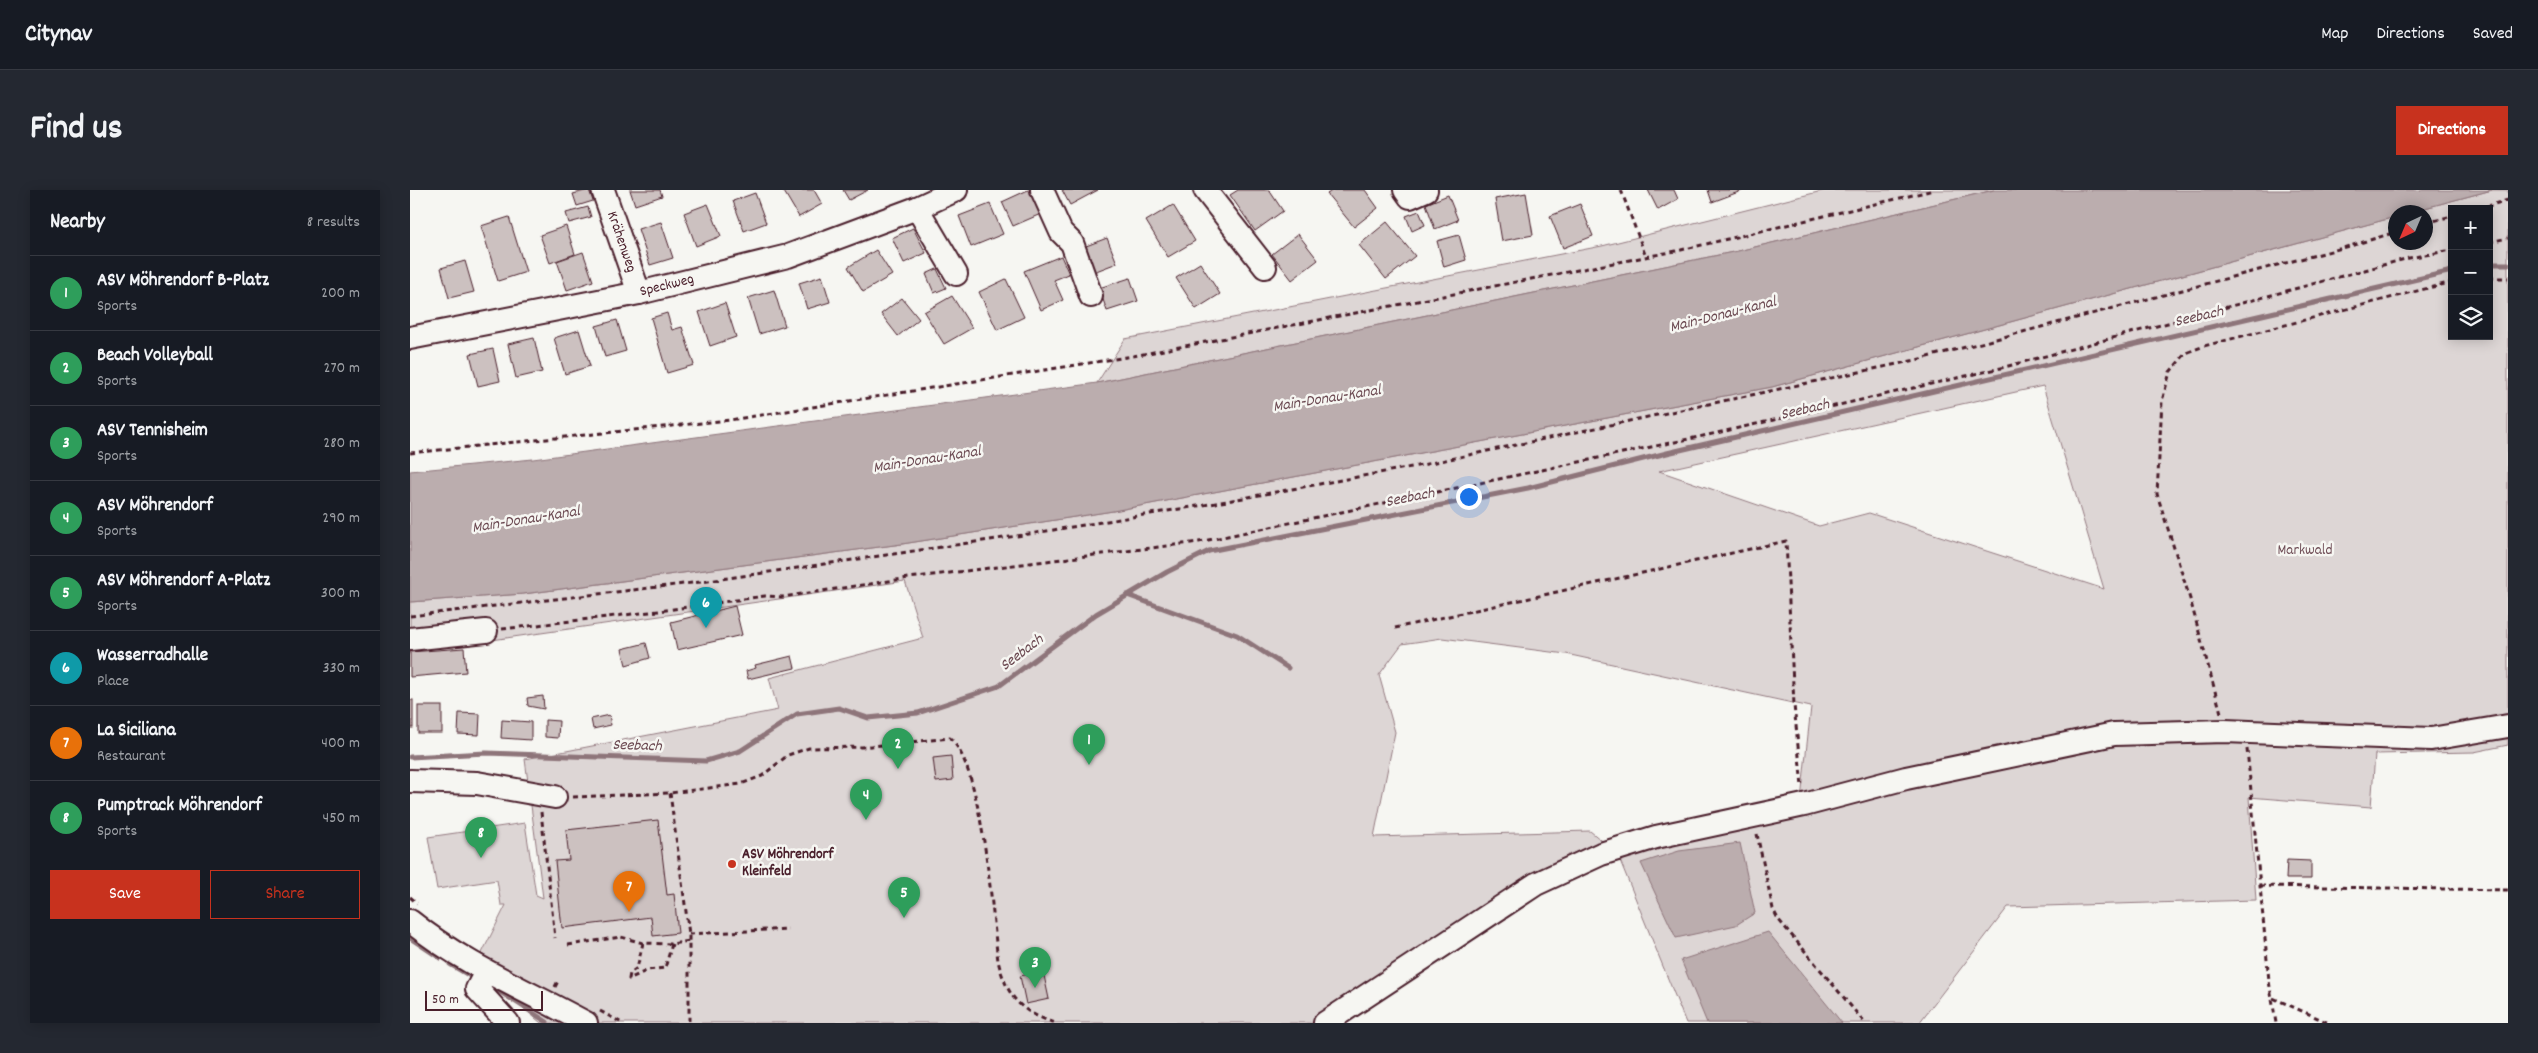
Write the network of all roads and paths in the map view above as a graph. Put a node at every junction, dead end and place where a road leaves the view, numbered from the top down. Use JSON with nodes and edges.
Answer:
{"nodes":[{"id":1,"x":603,"y":190,"type":"edge"},
{"id":2,"x":956,"y":190,"type":"edge"},
{"id":3,"x":1042,"y":190,"type":"edge"},
{"id":4,"x":1205,"y":190,"type":"edge"},
{"id":5,"x":1404,"y":190,"type":"edge"},
{"id":6,"x":1426,"y":190,"type":"edge"},
{"id":7,"x":1621,"y":190,"type":"edge"},
{"id":8,"x":1934,"y":190,"type":"edge"},
{"id":9,"x":2508,"y":200,"type":"edge"},
{"id":10,"x":2491,"y":205,"type":"edge"},
{"id":11,"x":917,"y":208,"type":"junction"},
{"id":12,"x":2448,"y":217,"type":"edge"},
{"id":13,"x":2433,"y":221,"type":"edge"},
{"id":14,"x":2388,"y":234,"type":"edge"},
{"id":15,"x":2508,"y":238,"type":"edge"},
{"id":16,"x":2493,"y":241,"type":"edge"},
{"id":17,"x":2448,"y":251,"type":"edge"},
{"id":18,"x":1646,"y":257,"type":"junction"},
{"id":19,"x":1266,"y":267,"type":"dead end"},
{"id":20,"x":956,"y":274,"type":"dead end"},
{"id":21,"x":2493,"y":278,"type":"edge"},
{"id":22,"x":2508,"y":278,"type":"edge"},
{"id":23,"x":2448,"y":283,"type":"edge"},
{"id":24,"x":639,"y":293,"type":"junction"},
{"id":25,"x":1091,"y":296,"type":"dead end"},
{"id":26,"x":410,"y":338,"type":"edge"},
{"id":27,"x":410,"y":453,"type":"edge"},
{"id":28,"x":410,"y":616,"type":"edge"},
{"id":29,"x":1395,"y":628,"type":"dead end"},
{"id":30,"x":486,"y":630,"type":"joint"},
{"id":31,"x":410,"y":639,"type":"edge"},
{"id":32,"x":2508,"y":726,"type":"edge"},
{"id":33,"x":2235,"y":731,"type":"junction"},
{"id":34,"x":410,"y":781,"type":"edge"},
{"id":35,"x":670,"y":794,"type":"junction"},
{"id":36,"x":547,"y":796,"type":"junction"},
{"id":37,"x":1804,"y":805,"type":"junction"},
{"id":38,"x":1753,"y":816,"type":"junction"},
{"id":39,"x":2260,"y":886,"type":"junction"},
{"id":40,"x":2508,"y":890,"type":"edge"},
{"id":41,"x":410,"y":921,"type":"edge"},
{"id":42,"x":788,"y":929,"type":"dead end"},
{"id":43,"x":689,"y":934,"type":"junction"},
{"id":44,"x":555,"y":938,"type":"dead end"},
{"id":45,"x":689,"y":941,"type":"junction"},
{"id":46,"x":643,"y":943,"type":"junction"},
{"id":47,"x":672,"y":944,"type":"junction"},
{"id":48,"x":568,"y":945,"type":"dead end"},
{"id":49,"x":486,"y":972,"type":"junction"},
{"id":50,"x":560,"y":979,"type":"dead end"},
{"id":51,"x":554,"y":988,"type":"dead end"},
{"id":52,"x":2272,"y":998,"type":"junction"},
{"id":53,"x":690,"y":1021,"type":"dead end"},
{"id":54,"x":508,"y":1023,"type":"edge"},
{"id":55,"x":586,"y":1023,"type":"edge"},
{"id":56,"x":1056,"y":1023,"type":"edge"},
{"id":57,"x":1325,"y":1023,"type":"edge"},
{"id":58,"x":1865,"y":1023,"type":"edge"},
{"id":59,"x":2276,"y":1023,"type":"edge"},
{"id":60,"x":2329,"y":1023,"type":"edge"}],
"edges":[{"from":1,"to":24,"type":"street","name":"Krähenweg"},
{"from":2,"to":11,"type":"street","name":"Speckweg"},
{"from":3,"to":25,"type":"street"},
{"from":4,"to":19,"type":"street"},
{"from":5,"to":6,"type":"street"},
{"from":7,"to":18,"type":"path"},
{"from":8,"to":18,"type":"path"},
{"from":9,"to":10,"type":"path"},
{"from":11,"to":20,"type":"street"},
{"from":11,"to":24,"type":"street","name":"Speckweg"},
{"from":12,"to":13,"type":"path"},
{"from":14,"to":28,"type":"path"},
{"from":15,"to":16,"type":"path"},
{"from":17,"to":30,"type":"path"},
{"from":18,"to":27,"type":"path"},
{"from":21,"to":22,"type":"path"},
{"from":23,"to":33,"type":"path"},
{"from":24,"to":26,"type":"street","name":"Speckweg"},
{"from":29,"to":37,"type":"path"},
{"from":30,"to":31,"type":"street"},
{"from":32,"to":33,"type":"street"},
{"from":33,"to":37,"type":"street"},
{"from":33,"to":39,"type":"path"},
{"from":34,"to":36,"type":"street"},
{"from":35,"to":36,"type":"path"},
{"from":35,"to":43,"type":"path"},
{"from":35,"to":56,"type":"path"},
{"from":36,"to":44,"type":"path"},
{"from":37,"to":38,"type":"street"},
{"from":38,"to":57,"type":"street"},
{"from":38,"to":58,"type":"path"},
{"from":39,"to":40,"type":"path"},
{"from":39,"to":52,"type":"path"},
{"from":41,"to":49,"type":"street"},
{"from":42,"to":43,"type":"path"},
{"from":43,"to":45,"type":"path"},
{"from":45,"to":47,"type":"path"},
{"from":45,"to":53,"type":"path"},
{"from":46,"to":47,"type":"path"},
{"from":46,"to":47,"type":"path"},
{"from":46,"to":48,"type":"path"},
{"from":49,"to":54,"type":"street"},
{"from":49,"to":55,"type":"street"},
{"from":50,"to":51,"type":"path"},
{"from":52,"to":59,"type":"path"},
{"from":52,"to":60,"type":"path"}]}
